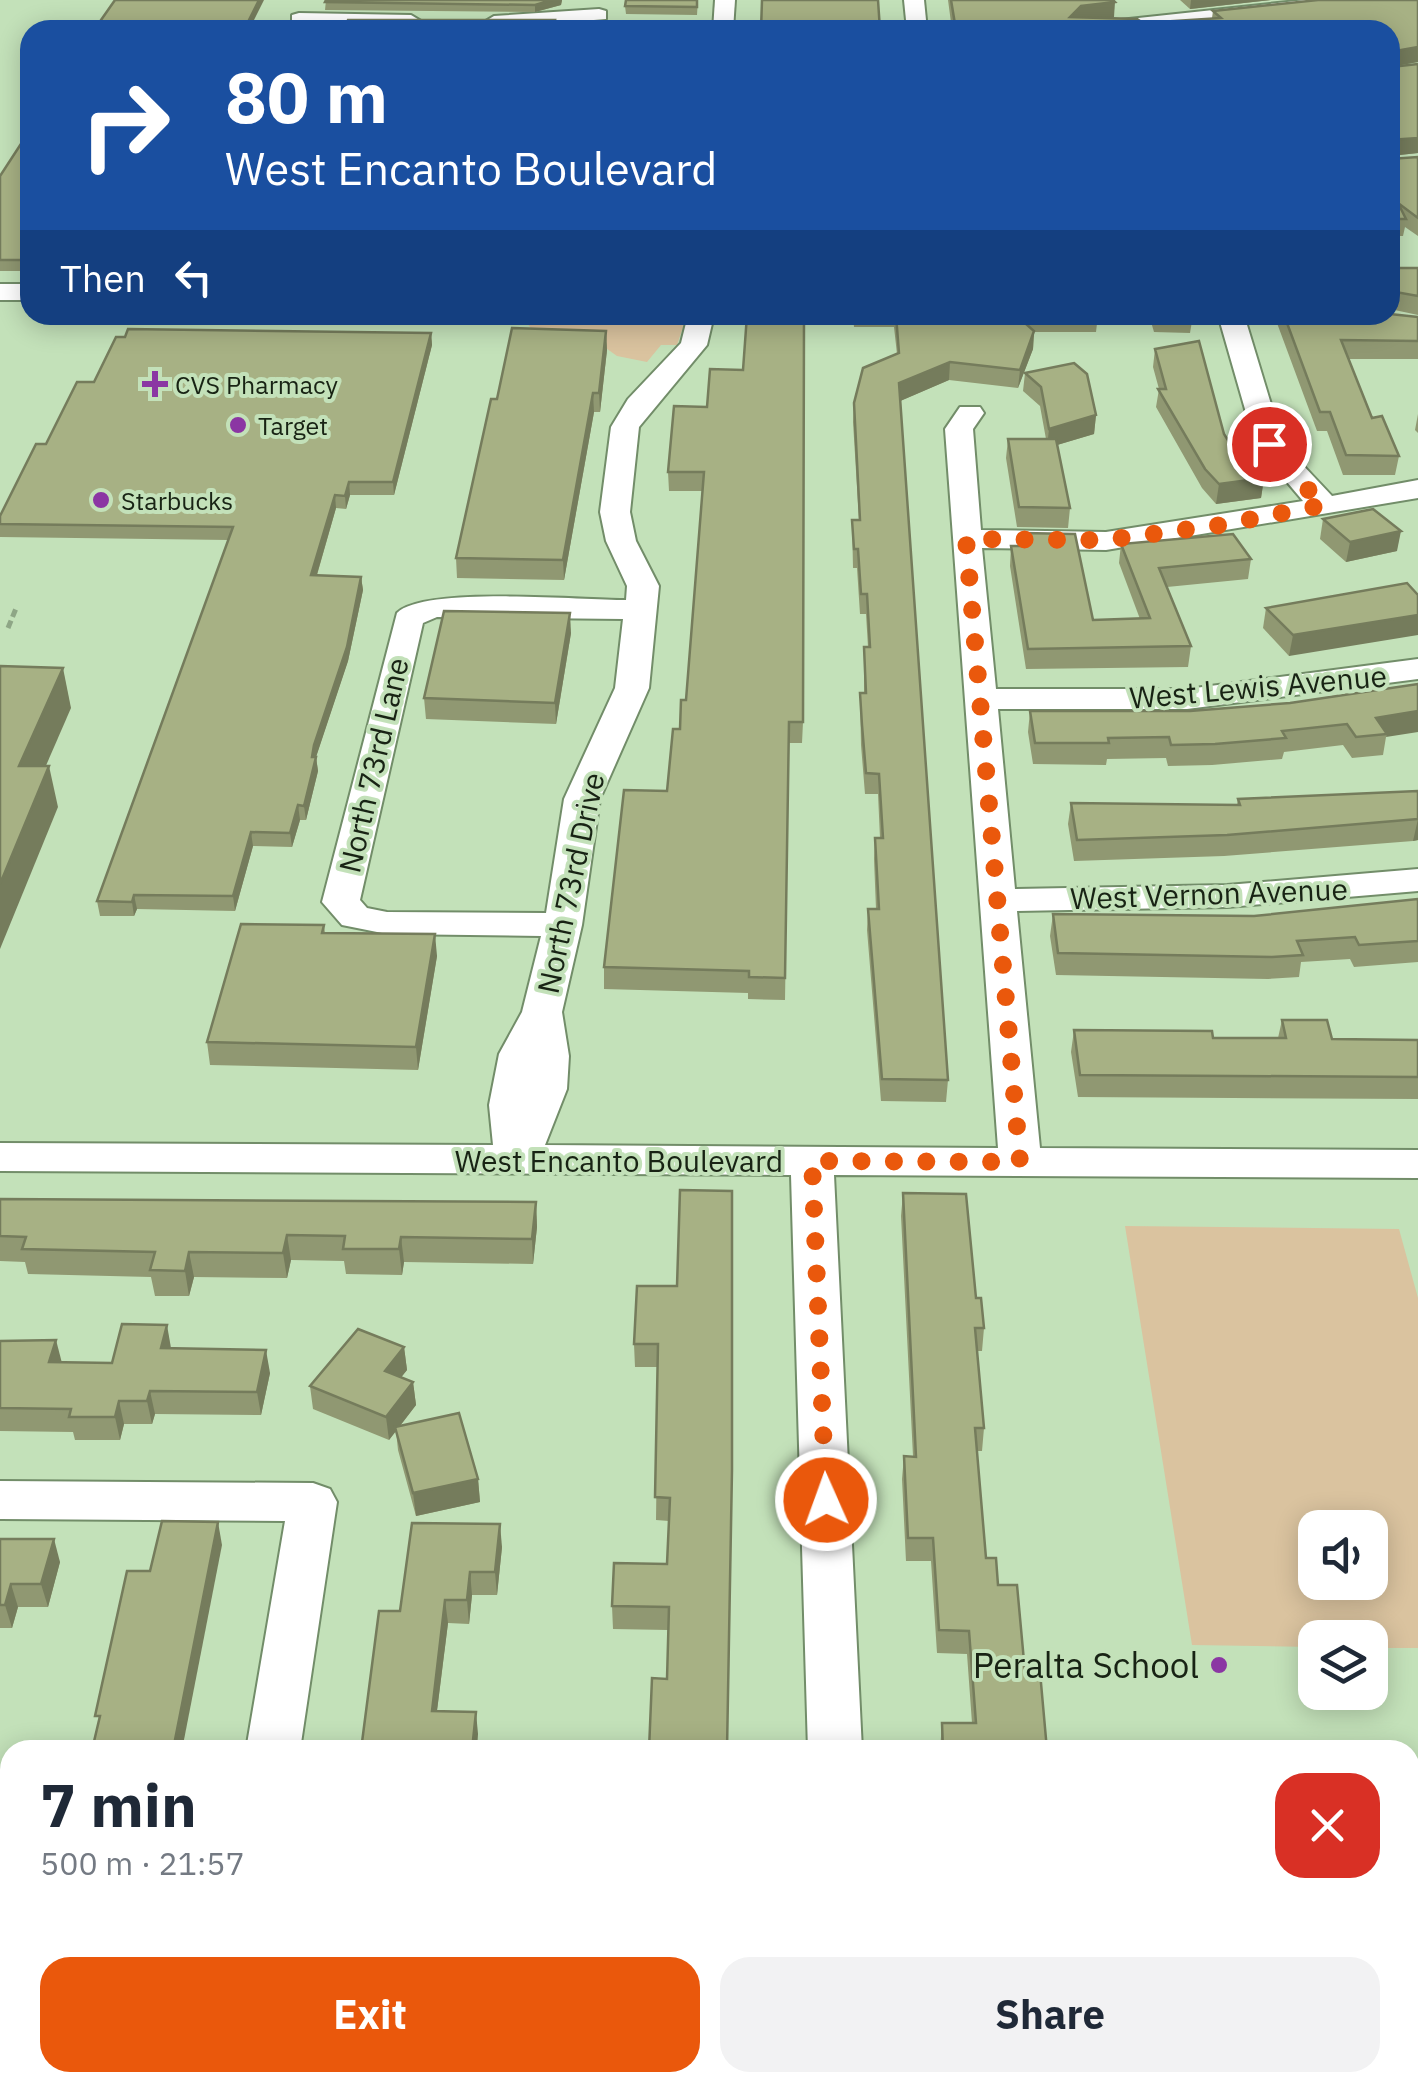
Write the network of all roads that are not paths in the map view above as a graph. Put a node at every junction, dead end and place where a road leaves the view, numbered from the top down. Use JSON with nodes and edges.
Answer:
{"nodes":[{"id":1,"x":1137,"y":0,"type":"edge"},
{"id":2,"x":1363,"y":0,"type":"edge"},
{"id":3,"x":299,"y":19,"type":"dead end"},
{"id":4,"x":598,"y":19,"type":"edge"},
{"id":5,"x":364,"y":20,"type":"edge"},
{"id":6,"x":543,"y":20,"type":"edge"},
{"id":7,"x":1167,"y":20,"type":"edge"},
{"id":8,"x":1196,"y":20,"type":"edge"},
{"id":9,"x":699,"y":325,"type":"edge"},
{"id":10,"x":1234,"y":325,"type":"edge"},
{"id":11,"x":970,"y":413,"type":"dead end"},
{"id":12,"x":1418,"y":490,"type":"edge"},
{"id":13,"x":1324,"y":505,"type":"junction"},
{"id":14,"x":966,"y":539,"type":"junction"},
{"id":15,"x":641,"y":610,"type":"junction"},
{"id":16,"x":1418,"y":669,"type":"edge"},
{"id":17,"x":978,"y":700,"type":"junction"},
{"id":18,"x":1418,"y":880,"type":"edge"},
{"id":19,"x":999,"y":900,"type":"junction"},
{"id":20,"x":563,"y":925,"type":"junction"},
{"id":21,"x":0,"y":1157,"type":"edge"},
{"id":22,"x":516,"y":1160,"type":"junction"},
{"id":23,"x":812,"y":1161,"type":"junction"},
{"id":24,"x":1020,"y":1162,"type":"junction"},
{"id":25,"x":1418,"y":1164,"type":"edge"},
{"id":26,"x":0,"y":1500,"type":"edge"},
{"id":27,"x":276,"y":1740,"type":"edge"},
{"id":28,"x":835,"y":1740,"type":"edge"}],
"edges":[{"from":1,"to":7,"type":"street"},
{"from":2,"to":8,"type":"street"},
{"from":3,"to":5,"type":"street"},
{"from":4,"to":6,"type":"street"},
{"from":9,"to":15,"type":"street","name":"North 73rd Drive"},
{"from":10,"to":13,"type":"street"},
{"from":11,"to":14,"type":"street"},
{"from":12,"to":13,"type":"street"},
{"from":13,"to":14,"type":"street"},
{"from":14,"to":17,"type":"street"},
{"from":15,"to":20,"type":"street","name":"North 73rd Drive"},
{"from":15,"to":20,"type":"street","name":"North 73rd Lane"},
{"from":16,"to":17,"type":"street","name":"West Lewis Avenue"},
{"from":17,"to":19,"type":"street"},
{"from":18,"to":19,"type":"street","name":"West Vernon Avenue"},
{"from":19,"to":24,"type":"street"},
{"from":20,"to":22,"type":"street","name":"North 73rd Drive"},
{"from":21,"to":22,"type":"street","name":"West Encanto Boulevard"},
{"from":22,"to":23,"type":"street","name":"West Encanto Boulevard"},
{"from":23,"to":24,"type":"street","name":"West Encanto Boulevard"},
{"from":23,"to":28,"type":"street"},
{"from":24,"to":25,"type":"street","name":"West Encanto Boulevard"},
{"from":26,"to":27,"type":"street"}]}
